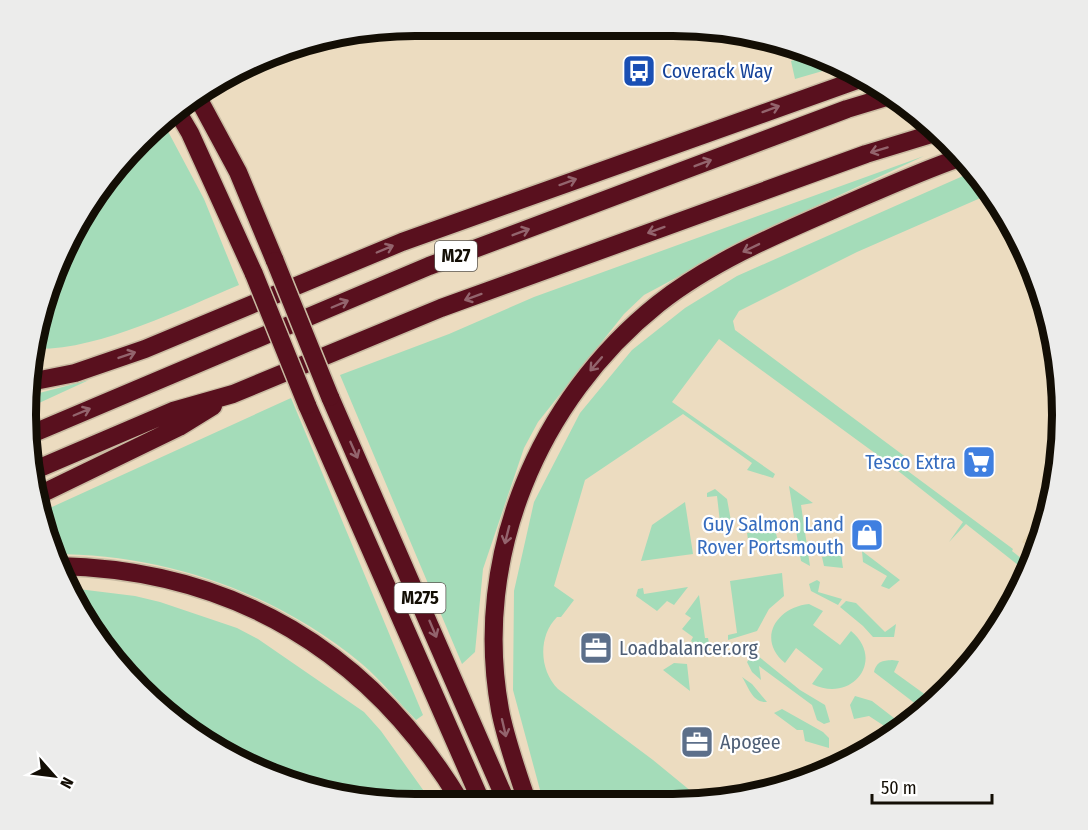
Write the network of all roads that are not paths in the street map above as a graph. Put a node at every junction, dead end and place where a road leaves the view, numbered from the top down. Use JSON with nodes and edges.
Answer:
{"nodes":[{"id":1,"x":853,"y":81,"type":"edge"},
{"id":2,"x":882,"y":99,"type":"edge"},
{"id":3,"x":200,"y":103,"type":"edge"},
{"id":4,"x":181,"y":117,"type":"edge"},
{"id":5,"x":928,"y":135,"type":"edge"},
{"id":6,"x":954,"y":160,"type":"edge"},
{"id":7,"x":38,"y":380,"type":"edge"},
{"id":8,"x":232,"y":394,"type":"junction"},
{"id":9,"x":37,"y":432,"type":"edge"},
{"id":10,"x":40,"y":468,"type":"edge"},
{"id":11,"x":44,"y":493,"type":"edge"},
{"id":12,"x":68,"y":567,"type":"edge"},
{"id":13,"x":456,"y":794,"type":"edge"},
{"id":14,"x":478,"y":794,"type":"edge"},
{"id":15,"x":503,"y":794,"type":"edge"},
{"id":16,"x":525,"y":794,"type":"edge"}],
"edges":[{"from":7,"to":1,"type":"highway","one_way":true},
{"from":9,"to":2,"type":"highway","number":"M27","one_way":true},
{"from":3,"to":15,"type":"highway","number":"M275","one_way":true,"bridge":true},
{"from":4,"to":14,"type":"highway","bridge":true},
{"from":5,"to":8,"type":"highway","number":"M27","one_way":true},
{"from":6,"to":16,"type":"highway","one_way":true},
{"from":8,"to":10,"type":"highway","number":"M27"},
{"from":8,"to":11,"type":"highway"},
{"from":12,"to":13,"type":"highway"}]}
